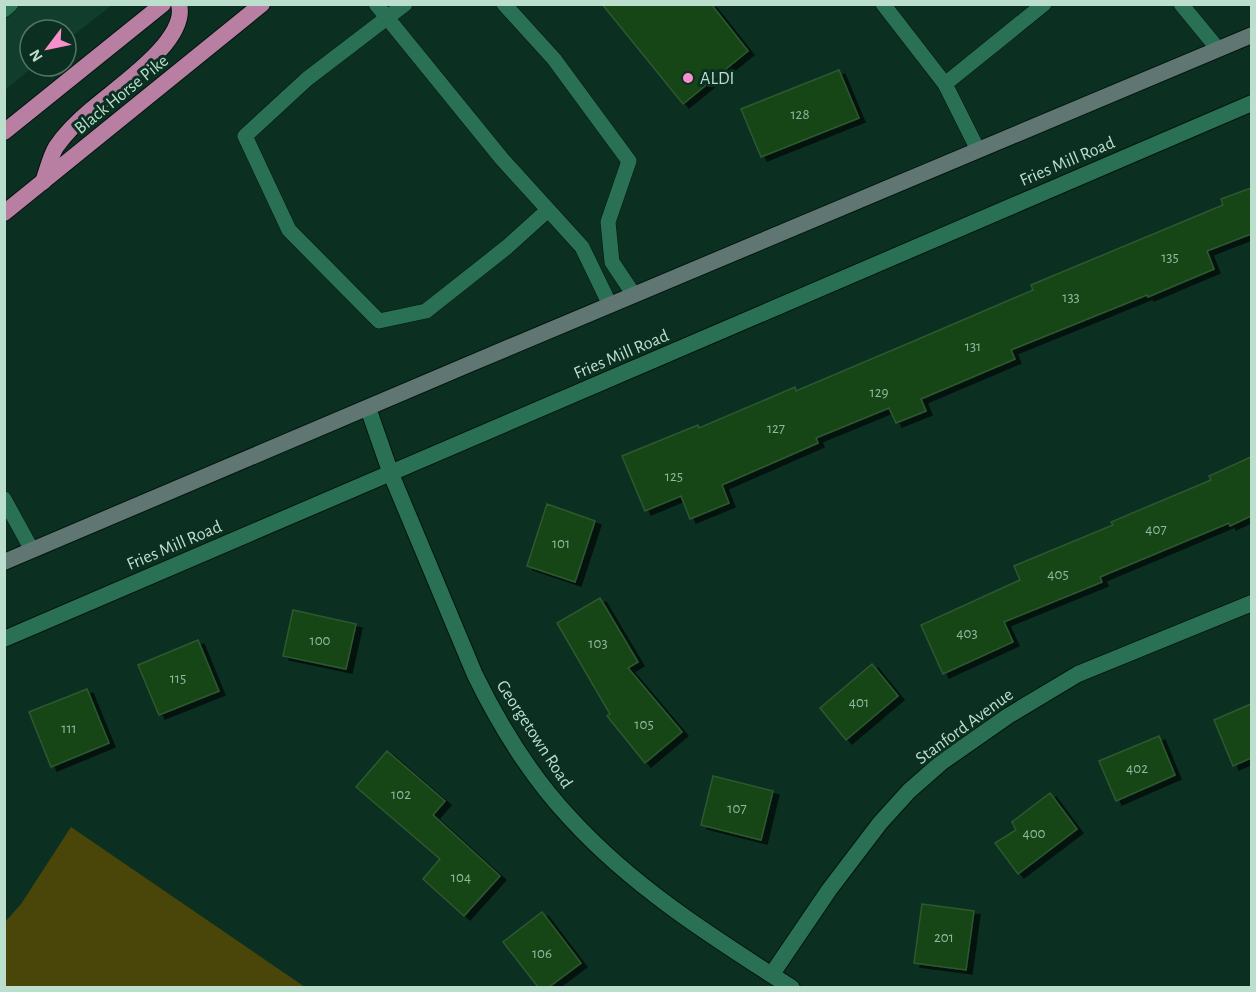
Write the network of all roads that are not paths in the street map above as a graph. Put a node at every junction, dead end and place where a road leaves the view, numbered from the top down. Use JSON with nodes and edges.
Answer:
{"nodes":[{"id":1,"x":11,"y":4,"type":"edge"},
{"id":2,"x":163,"y":4,"type":"edge"},
{"id":3,"x":179,"y":4,"type":"edge"},
{"id":4,"x":262,"y":4,"type":"edge"},
{"id":5,"x":376,"y":4,"type":"edge"},
{"id":6,"x":405,"y":4,"type":"edge"},
{"id":7,"x":504,"y":4,"type":"edge"},
{"id":8,"x":1044,"y":4,"type":"edge"},
{"id":9,"x":887,"y":6,"type":"edge"},
{"id":10,"x":1187,"y":6,"type":"edge"},
{"id":11,"x":4,"y":10,"type":"edge"},
{"id":12,"x":388,"y":19,"type":"junction"},
{"id":13,"x":1251,"y":35,"type":"edge"},
{"id":14,"x":1218,"y":49,"type":"junction"},
{"id":15,"x":945,"y":84,"type":"junction"},
{"id":16,"x":1251,"y":103,"type":"edge"},
{"id":17,"x":4,"y":132,"type":"edge"},
{"id":18,"x":978,"y":150,"type":"junction"},
{"id":19,"x":43,"y":182,"type":"junction"},
{"id":20,"x":548,"y":210,"type":"junction"},
{"id":21,"x":4,"y":213,"type":"edge"},
{"id":22,"x":634,"y":295,"type":"junction"},
{"id":23,"x":610,"y":305,"type":"junction"},
{"id":24,"x":368,"y":408,"type":"junction"},
{"id":25,"x":391,"y":474,"type":"junction"},
{"id":26,"x":4,"y":499,"type":"edge"},
{"id":27,"x":32,"y":550,"type":"junction"},
{"id":28,"x":4,"y":562,"type":"edge"},
{"id":29,"x":1251,"y":603,"type":"edge"},
{"id":30,"x":4,"y":639,"type":"edge"},
{"id":31,"x":772,"y":974,"type":"junction"},
{"id":32,"x":792,"y":987,"type":"edge"}],
"edges":[{"from":1,"to":11,"type":"lane"},
{"from":2,"to":17,"type":"highway"},
{"from":3,"to":19,"type":"highway"},
{"from":4,"to":19,"type":"highway","name":"Black Horse Pike"},
{"from":5,"to":12,"type":"lane"},
{"from":6,"to":12,"type":"lane"},
{"from":7,"to":22,"type":"lane"},
{"from":8,"to":15,"type":"lane"},
{"from":9,"to":15,"type":"lane"},
{"from":10,"to":14,"type":"lane"},
{"from":12,"to":20,"type":"lane"},
{"from":12,"to":20,"type":"lane"},
{"from":13,"to":14,"type":"main road"},
{"from":14,"to":18,"type":"main road"},
{"from":15,"to":18,"type":"lane"},
{"from":16,"to":25,"type":"street","name":"Fries Mill Road"},
{"from":18,"to":22,"type":"main road"},
{"from":19,"to":21,"type":"highway","name":"Black Horse Pike"},
{"from":20,"to":23,"type":"lane"},
{"from":22,"to":23,"type":"main road"},
{"from":23,"to":24,"type":"main road"},
{"from":24,"to":25,"type":"street","name":"Georgetown Road"},
{"from":24,"to":27,"type":"main road"},
{"from":25,"to":30,"type":"street","name":"Fries Mill Road"},
{"from":25,"to":31,"type":"street","name":"Georgetown Road"},
{"from":26,"to":27,"type":"lane"},
{"from":27,"to":28,"type":"main road"},
{"from":29,"to":31,"type":"street","name":"Stanford Avenue"},
{"from":31,"to":32,"type":"street","name":"Georgetown Road"}]}
